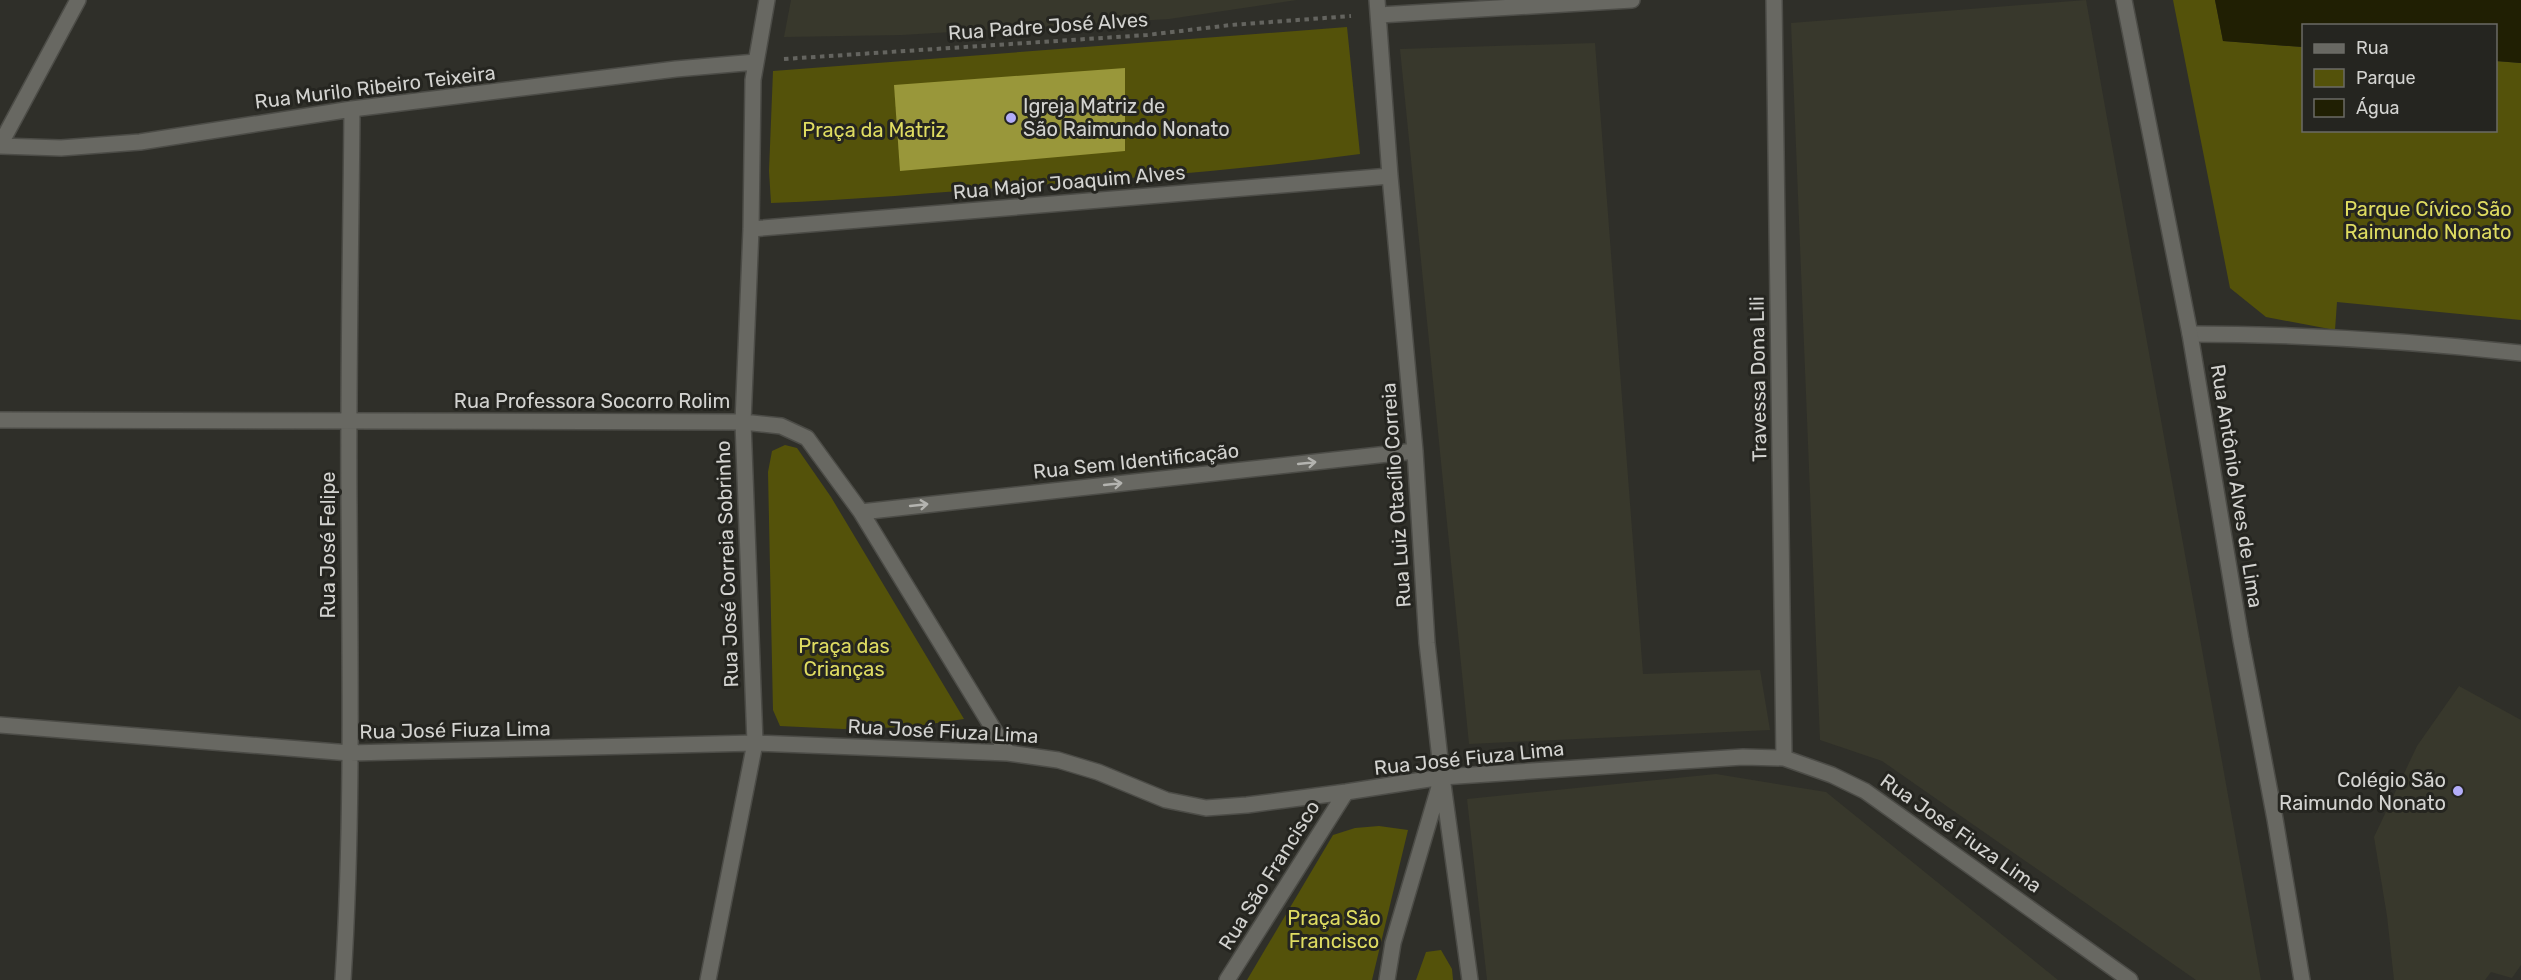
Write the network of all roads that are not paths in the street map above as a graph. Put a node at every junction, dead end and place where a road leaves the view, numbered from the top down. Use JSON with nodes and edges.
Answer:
{"nodes":[{"id":1,"x":78,"y":0,"type":"edge"},
{"id":2,"x":767,"y":0,"type":"edge"},
{"id":3,"x":1632,"y":0,"type":"edge"},
{"id":4,"x":1774,"y":0,"type":"edge"},
{"id":5,"x":2124,"y":0,"type":"edge"},
{"id":6,"x":1378,"y":7,"type":"edge"},
{"id":7,"x":756,"y":62,"type":"junction"},
{"id":8,"x":352,"y":109,"type":"junction"},
{"id":9,"x":0,"y":146,"type":"edge"},
{"id":10,"x":1390,"y":176,"type":"junction"},
{"id":11,"x":751,"y":229,"type":"junction"},
{"id":12,"x":2190,"y":334,"type":"junction"},
{"id":13,"x":2521,"y":352,"type":"edge"},
{"id":14,"x":0,"y":420,"type":"edge"},
{"id":15,"x":349,"y":421,"type":"junction"},
{"id":16,"x":743,"y":422,"type":"junction"},
{"id":17,"x":1415,"y":451,"type":"junction"},
{"id":18,"x":861,"y":512,"type":"junction"},
{"id":19,"x":0,"y":725,"type":"edge"},
{"id":20,"x":755,"y":743,"type":"junction"},
{"id":21,"x":350,"y":753,"type":"junction"},
{"id":22,"x":1008,"y":753,"type":"junction"},
{"id":23,"x":1784,"y":758,"type":"junction"},
{"id":24,"x":1442,"y":777,"type":"junction"},
{"id":25,"x":1346,"y":792,"type":"junction"},
{"id":26,"x":343,"y":980,"type":"edge"},
{"id":27,"x":708,"y":980,"type":"edge"},
{"id":28,"x":1227,"y":980,"type":"edge"},
{"id":29,"x":1387,"y":980,"type":"edge"},
{"id":30,"x":1470,"y":980,"type":"edge"},
{"id":31,"x":2130,"y":980,"type":"edge"},
{"id":32,"x":2302,"y":980,"type":"edge"}],
"edges":[{"from":1,"to":9,"type":"street"},
{"from":2,"to":7,"type":"street","name":"Rua José Correia Sobrinho"},
{"from":3,"to":6,"type":"street"},
{"from":4,"to":23,"type":"street","name":"Travessa Dona Lili"},
{"from":5,"to":12,"type":"street","name":"Rua Antônio Alves de Lima"},
{"from":6,"to":10,"type":"street","name":"Rua Luiz Otacílio Correia"},
{"from":7,"to":8,"type":"street","name":"Rua Murilo Ribeiro Teixeira"},
{"from":7,"to":11,"type":"street","name":"Rua José Correia Sobrinho"},
{"from":8,"to":9,"type":"street","name":"Rua Murilo Ribeiro Teixeira"},
{"from":8,"to":15,"type":"street","name":"Rua José Felipe"},
{"from":10,"to":11,"type":"street","name":"Rua Major Joaquim Alves"},
{"from":10,"to":17,"type":"street","name":"Rua Luiz Otacílio Correia"},
{"from":11,"to":16,"type":"street","name":"Rua José Correia Sobrinho"},
{"from":12,"to":13,"type":"street"},
{"from":12,"to":32,"type":"street","name":"Rua Antônio Alves de Lima"},
{"from":14,"to":15,"type":"street","name":"Rua Professora Socorro Rolim"},
{"from":15,"to":16,"type":"street","name":"Rua Professora Socorro Rolim"},
{"from":15,"to":21,"type":"street","name":"Rua José Felipe"},
{"from":16,"to":18,"type":"street","name":"Rua Professora Socorro Rolim"},
{"from":16,"to":20,"type":"street","name":"Rua José Correia Sobrinho"},
{"from":18,"to":17,"type":"street","name":"Rua Sem Identificação","one_way":true},
{"from":17,"to":24,"type":"street","name":"Rua Luiz Otacílio Correia"},
{"from":18,"to":22,"type":"street","name":"Rua Professora Socorro Rolim"},
{"from":19,"to":21,"type":"street","name":"Rua José Fiuza Lima"},
{"from":20,"to":21,"type":"street","name":"Rua José Fiuza Lima"},
{"from":20,"to":22,"type":"street","name":"Rua José Fiuza Lima"},
{"from":20,"to":27,"type":"street","name":"Rua José Correia Sobrinho"},
{"from":21,"to":26,"type":"street","name":"Rua José Felipe"},
{"from":22,"to":25,"type":"street","name":"Rua José Fiuza Lima"},
{"from":23,"to":24,"type":"street","name":"Rua José Fiuza Lima"},
{"from":23,"to":31,"type":"street","name":"Rua José Fiuza Lima"},
{"from":24,"to":25,"type":"street","name":"Rua José Fiuza Lima"},
{"from":24,"to":29,"type":"street","name":"Rua Luiz Otacílio Correia"},
{"from":24,"to":30,"type":"street"},
{"from":25,"to":28,"type":"street","name":"Rua São Francisco"}]}
